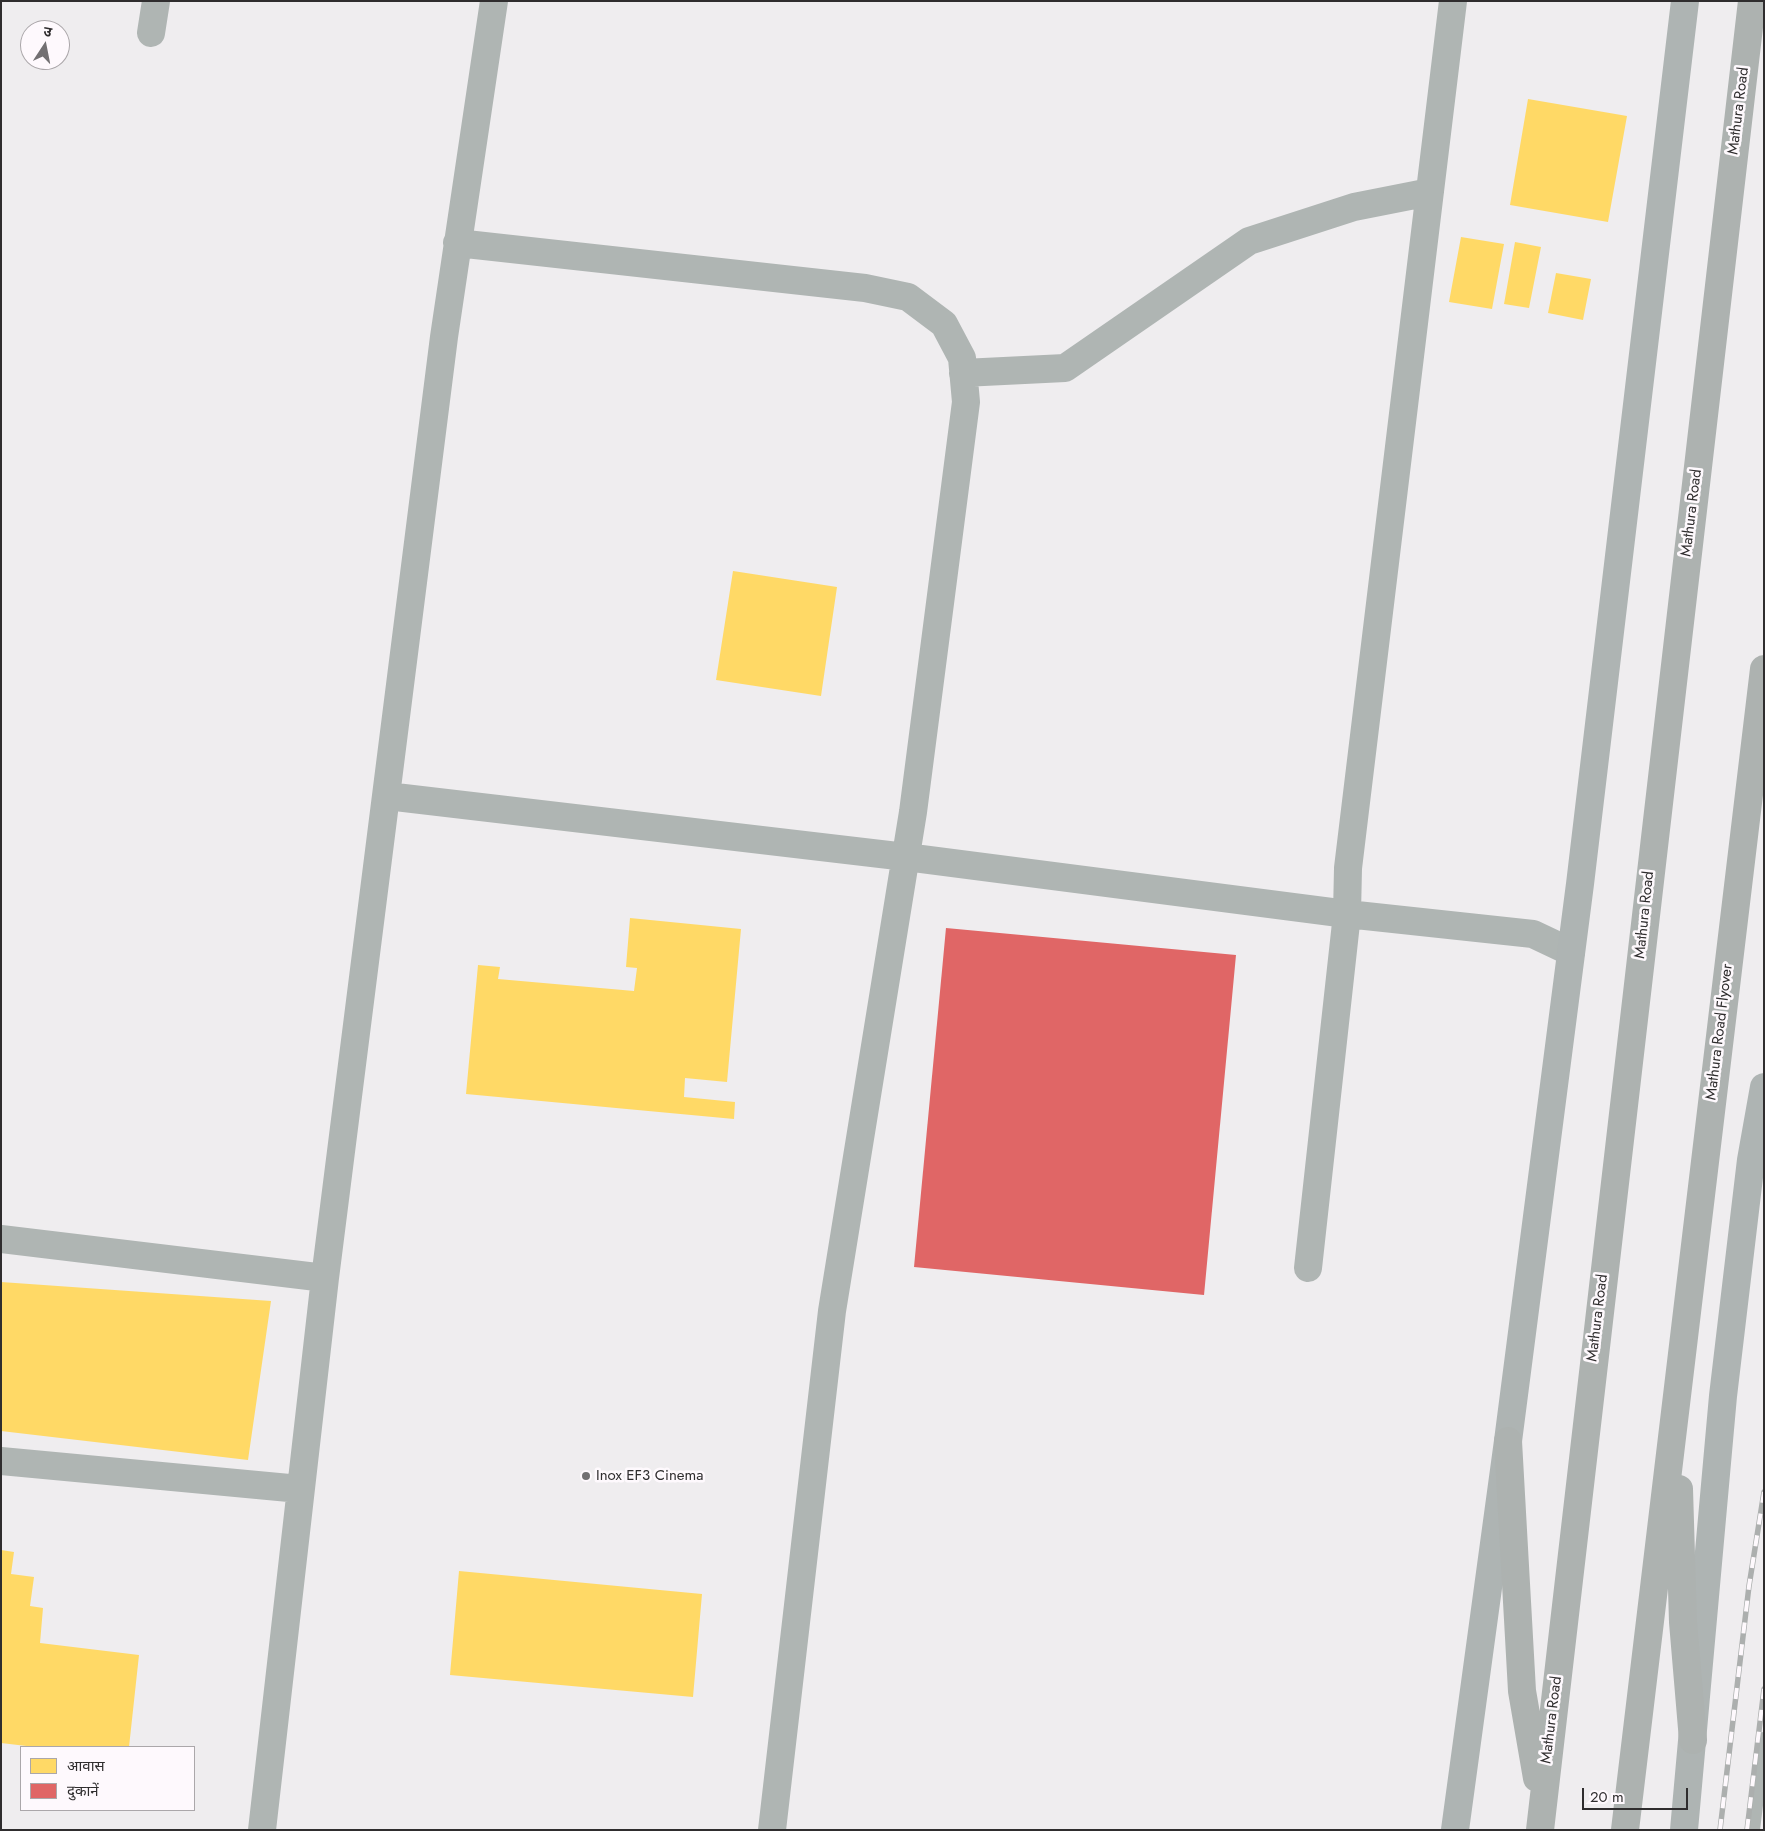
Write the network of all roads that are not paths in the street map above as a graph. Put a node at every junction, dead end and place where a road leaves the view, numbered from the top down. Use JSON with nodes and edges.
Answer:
{"nodes":[{"id":1,"x":156,"y":1,"type":"edge"},
{"id":2,"x":494,"y":1,"type":"edge"},
{"id":3,"x":1454,"y":1,"type":"edge"},
{"id":4,"x":1685,"y":1,"type":"edge"},
{"id":5,"x":1752,"y":1,"type":"edge"},
{"id":6,"x":151,"y":33,"type":"dead end"},
{"id":7,"x":1430,"y":192,"type":"junction"},
{"id":8,"x":457,"y":244,"type":"junction"},
{"id":9,"x":963,"y":372,"type":"junction"},
{"id":10,"x":1764,"y":669,"type":"edge"},
{"id":11,"x":387,"y":796,"type":"junction"},
{"id":12,"x":906,"y":857,"type":"junction"},
{"id":13,"x":1347,"y":914,"type":"junction"},
{"id":14,"x":1571,"y":952,"type":"junction"},
{"id":15,"x":1764,"y":1087,"type":"edge"},
{"id":16,"x":1,"y":1240,"type":"edge"},
{"id":17,"x":1308,"y":1268,"type":"dead end"},
{"id":18,"x":325,"y":1278,"type":"junction"},
{"id":19,"x":1677,"y":1395,"type":"junction"},
{"id":20,"x":1508,"y":1441,"type":"junction"},
{"id":21,"x":1,"y":1461,"type":"edge"},
{"id":22,"x":300,"y":1490,"type":"junction"},
{"id":23,"x":1764,"y":1739,"type":"edge"},
{"id":24,"x":1693,"y":1740,"type":"junction"},
{"id":25,"x":1541,"y":1819,"type":"edge"},
{"id":26,"x":262,"y":1830,"type":"edge"},
{"id":27,"x":772,"y":1830,"type":"edge"},
{"id":28,"x":1455,"y":1830,"type":"edge"},
{"id":29,"x":1625,"y":1830,"type":"edge"},
{"id":30,"x":1684,"y":1830,"type":"edge"},
{"id":31,"x":1754,"y":1830,"type":"edge"}],
"edges":[{"from":1,"to":6,"type":"street"},
{"from":2,"to":8,"type":"street"},
{"from":3,"to":7,"type":"street"},
{"from":4,"to":14,"type":"main road"},
{"from":5,"to":25,"type":"highway","name":"Mathura Road"},
{"from":7,"to":9,"type":"street"},
{"from":7,"to":13,"type":"street"},
{"from":8,"to":9,"type":"street"},
{"from":8,"to":11,"type":"street"},
{"from":9,"to":12,"type":"street"},
{"from":10,"to":19,"type":"highway","name":"Mathura Road Flyover"},
{"from":11,"to":12,"type":"street"},
{"from":11,"to":18,"type":"street"},
{"from":12,"to":13,"type":"street"},
{"from":12,"to":27,"type":"street"},
{"from":13,"to":14,"type":"street"},
{"from":13,"to":17,"type":"street"},
{"from":14,"to":20,"type":"main road"},
{"from":15,"to":24,"type":"main road"},
{"from":16,"to":18,"type":"street"},
{"from":18,"to":22,"type":"street"},
{"from":19,"to":24,"type":"highway"},
{"from":19,"to":29,"type":"highway"},
{"from":20,"to":25,"type":"highway"},
{"from":20,"to":28,"type":"main road"},
{"from":21,"to":22,"type":"street"},
{"from":22,"to":26,"type":"street"},
{"from":23,"to":31,"type":"lane"},
{"from":24,"to":30,"type":"main road"}]}
